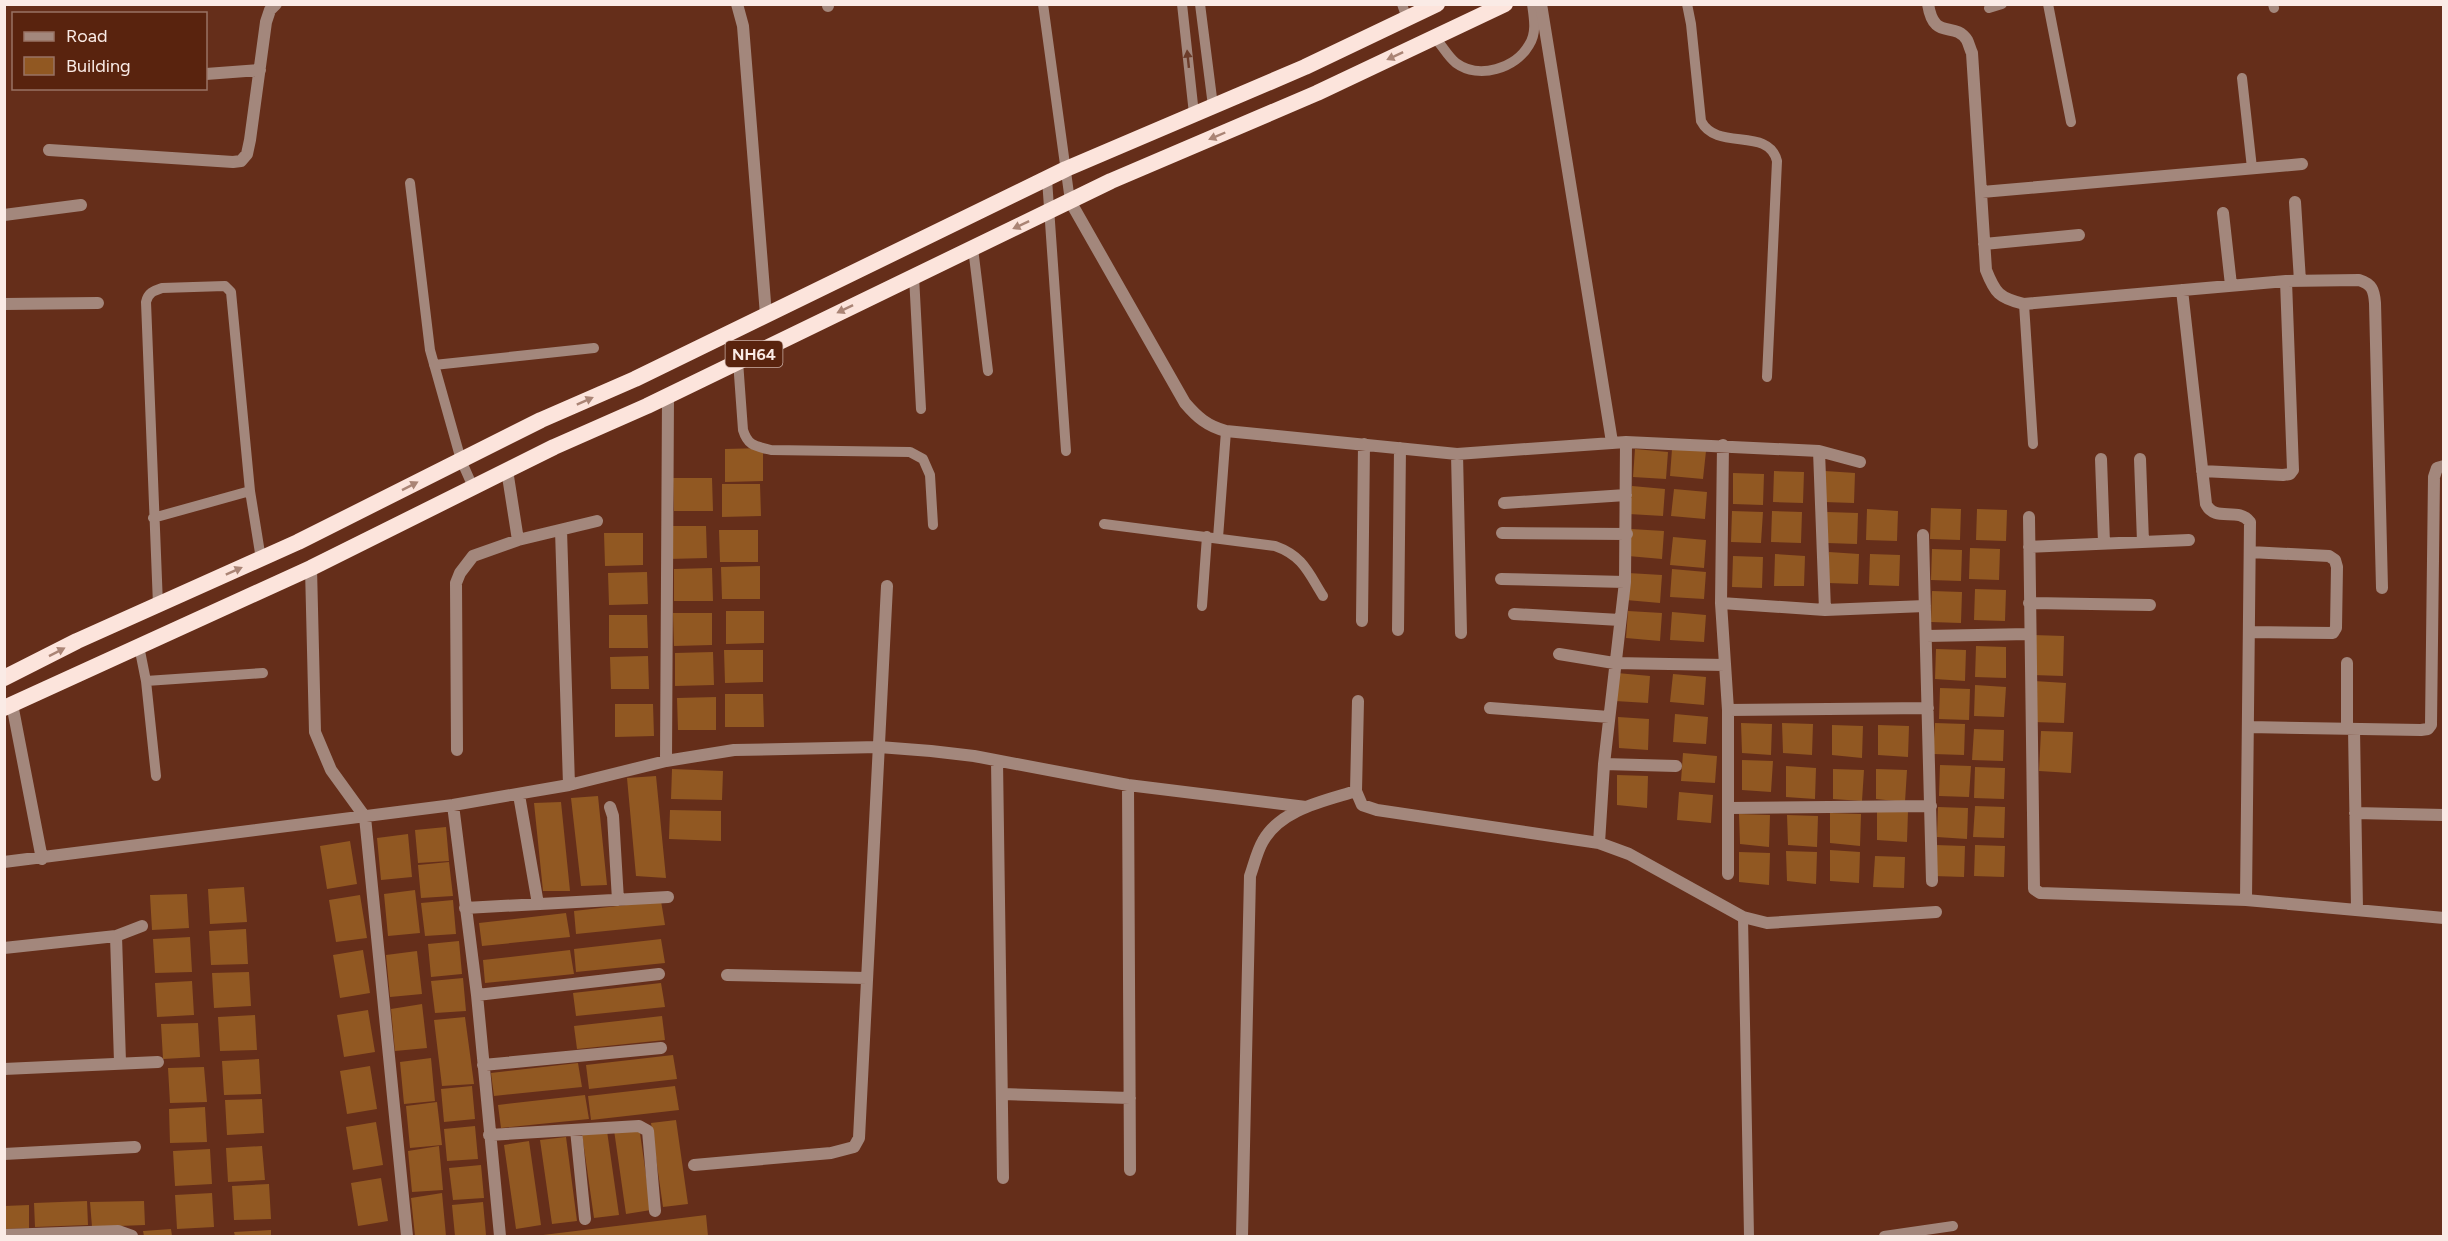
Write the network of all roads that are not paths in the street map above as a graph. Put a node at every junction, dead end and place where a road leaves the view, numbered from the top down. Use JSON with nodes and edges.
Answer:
{"nodes":[{"id":1,"x":276,"y":4,"type":"edge"},
{"id":2,"x":737,"y":4,"type":"edge"},
{"id":3,"x":1043,"y":4,"type":"edge"},
{"id":4,"x":1182,"y":4,"type":"edge"},
{"id":5,"x":1200,"y":4,"type":"edge"},
{"id":6,"x":1437,"y":4,"type":"edge"},
{"id":7,"x":1505,"y":4,"type":"edge"},
{"id":8,"x":1532,"y":4,"type":"edge"},
{"id":9,"x":1541,"y":4,"type":"edge"},
{"id":10,"x":1687,"y":4,"type":"edge"},
{"id":11,"x":1928,"y":4,"type":"edge"},
{"id":12,"x":2002,"y":4,"type":"edge"},
{"id":13,"x":2048,"y":4,"type":"edge"},
{"id":14,"x":1989,"y":8,"type":"dead end"},
{"id":15,"x":1404,"y":12,"type":"edge"},
{"id":16,"x":1435,"y":38,"type":"junction"},
{"id":17,"x":260,"y":70,"type":"junction"},
{"id":18,"x":207,"y":74,"type":"edge"},
{"id":19,"x":2242,"y":78,"type":"dead end"},
{"id":20,"x":1213,"y":106,"type":"junction"},
{"id":21,"x":1194,"y":114,"type":"junction"},
{"id":22,"x":2071,"y":122,"type":"dead end"},
{"id":23,"x":50,"y":150,"type":"dead end"},
{"id":24,"x":2302,"y":164,"type":"dead end"},
{"id":25,"x":2252,"y":168,"type":"junction"},
{"id":26,"x":1066,"y":169,"type":"junction"},
{"id":27,"x":1047,"y":179,"type":"junction"},
{"id":28,"x":410,"y":183,"type":"dead end"},
{"id":29,"x":1982,"y":192,"type":"junction"},
{"id":30,"x":1070,"y":201,"type":"junction"},
{"id":31,"x":2295,"y":202,"type":"dead end"},
{"id":32,"x":81,"y":205,"type":"dead end"},
{"id":33,"x":1050,"y":212,"type":"junction"},
{"id":34,"x":2223,"y":213,"type":"dead end"},
{"id":35,"x":4,"y":215,"type":"edge"},
{"id":36,"x":2079,"y":235,"type":"dead end"},
{"id":37,"x":1984,"y":244,"type":"junction"},
{"id":38,"x":973,"y":248,"type":"junction"},
{"id":39,"x":914,"y":276,"type":"junction"},
{"id":40,"x":2286,"y":281,"type":"junction"},
{"id":41,"x":2300,"y":281,"type":"junction"},
{"id":42,"x":2231,"y":285,"type":"junction"},
{"id":43,"x":2182,"y":290,"type":"junction"},
{"id":44,"x":98,"y":303,"type":"dead end"},
{"id":45,"x":2024,"y":303,"type":"junction"},
{"id":46,"x":4,"y":304,"type":"edge"},
{"id":47,"x":766,"y":315,"type":"junction"},
{"id":48,"x":594,"y":348,"type":"dead end"},
{"id":49,"x":738,"y":361,"type":"junction"},
{"id":50,"x":434,"y":365,"type":"junction"},
{"id":51,"x":988,"y":371,"type":"dead end"},
{"id":52,"x":1767,"y":377,"type":"dead end"},
{"id":53,"x":668,"y":396,"type":"junction"},
{"id":54,"x":921,"y":409,"type":"dead end"},
{"id":55,"x":1226,"y":430,"type":"junction"},
{"id":56,"x":1612,"y":442,"type":"junction"},
{"id":57,"x":1626,"y":442,"type":"junction"},
{"id":58,"x":1364,"y":444,"type":"junction"},
{"id":59,"x":2034,"y":444,"type":"dead end"},
{"id":60,"x":1723,"y":445,"type":"junction"},
{"id":61,"x":1400,"y":447,"type":"junction"},
{"id":62,"x":1066,"y":451,"type":"dead end"},
{"id":63,"x":1819,"y":451,"type":"junction"},
{"id":64,"x":1457,"y":454,"type":"junction"},
{"id":65,"x":2101,"y":459,"type":"dead end"},
{"id":66,"x":2140,"y":459,"type":"dead end"},
{"id":67,"x":461,"y":460,"type":"junction"},
{"id":68,"x":1860,"y":462,"type":"dead end"},
{"id":69,"x":2444,"y":466,"type":"edge"},
{"id":70,"x":507,"y":470,"type":"junction"},
{"id":71,"x":2202,"y":471,"type":"junction"},
{"id":72,"x":473,"y":487,"type":"junction"},
{"id":73,"x":250,"y":491,"type":"junction"},
{"id":74,"x":1626,"y":495,"type":"junction"},
{"id":75,"x":1504,"y":503,"type":"dead end"},
{"id":76,"x":2029,"y":517,"type":"dead end"},
{"id":77,"x":153,"y":518,"type":"junction"},
{"id":78,"x":597,"y":521,"type":"dead end"},
{"id":79,"x":1104,"y":524,"type":"dead end"},
{"id":80,"x":933,"y":525,"type":"dead end"},
{"id":81,"x":561,"y":530,"type":"junction"},
{"id":82,"x":1502,"y":533,"type":"dead end"},
{"id":83,"x":1627,"y":534,"type":"junction"},
{"id":84,"x":1923,"y":535,"type":"dead end"},
{"id":85,"x":1213,"y":537,"type":"junction"},
{"id":86,"x":518,"y":540,"type":"junction"},
{"id":87,"x":2189,"y":540,"type":"dead end"},
{"id":88,"x":2144,"y":542,"type":"junction"},
{"id":89,"x":2104,"y":543,"type":"junction"},
{"id":90,"x":2029,"y":547,"type":"junction"},
{"id":91,"x":2250,"y":552,"type":"junction"},
{"id":92,"x":261,"y":559,"type":"junction"},
{"id":93,"x":311,"y":568,"type":"junction"},
{"id":94,"x":1501,"y":579,"type":"dead end"},
{"id":95,"x":1625,"y":582,"type":"junction"},
{"id":96,"x":886,"y":586,"type":"dead end"},
{"id":97,"x":2382,"y":588,"type":"dead end"},
{"id":98,"x":1323,"y":596,"type":"dead end"},
{"id":99,"x":1721,"y":603,"type":"junction"},
{"id":100,"x":2029,"y":603,"type":"junction"},
{"id":101,"x":158,"y":605,"type":"junction"},
{"id":102,"x":2150,"y":605,"type":"dead end"},
{"id":103,"x":1202,"y":606,"type":"dead end"},
{"id":104,"x":1925,"y":606,"type":"junction"},
{"id":105,"x":1825,"y":610,"type":"junction"},
{"id":106,"x":1514,"y":614,"type":"dead end"},
{"id":107,"x":1620,"y":620,"type":"junction"},
{"id":108,"x":1362,"y":621,"type":"dead end"},
{"id":109,"x":1398,"y":630,"type":"dead end"},
{"id":110,"x":2249,"y":632,"type":"junction"},
{"id":111,"x":1461,"y":633,"type":"dead end"},
{"id":112,"x":2029,"y":634,"type":"junction"},
{"id":113,"x":1926,"y":636,"type":"junction"},
{"id":114,"x":139,"y":646,"type":"junction"},
{"id":115,"x":1559,"y":654,"type":"dead end"},
{"id":116,"x":1614,"y":663,"type":"junction"},
{"id":117,"x":2347,"y":663,"type":"dead end"},
{"id":118,"x":1725,"y":665,"type":"junction"},
{"id":119,"x":263,"y":673,"type":"dead end"},
{"id":120,"x":4,"y":678,"type":"edge"},
{"id":121,"x":146,"y":681,"type":"junction"},
{"id":122,"x":1358,"y":701,"type":"dead end"},
{"id":123,"x":8,"y":706,"type":"edge"},
{"id":124,"x":1490,"y":708,"type":"dead end"},
{"id":125,"x":1928,"y":708,"type":"junction"},
{"id":126,"x":1728,"y":710,"type":"junction"},
{"id":127,"x":1608,"y":717,"type":"junction"},
{"id":128,"x":2248,"y":727,"type":"junction"},
{"id":129,"x":2350,"y":729,"type":"junction"},
{"id":130,"x":879,"y":747,"type":"junction"},
{"id":131,"x":457,"y":750,"type":"dead end"},
{"id":132,"x":666,"y":760,"type":"junction"},
{"id":133,"x":997,"y":760,"type":"junction"},
{"id":134,"x":1604,"y":764,"type":"junction"},
{"id":135,"x":1676,"y":766,"type":"dead end"},
{"id":136,"x":156,"y":776,"type":"dead end"},
{"id":137,"x":569,"y":785,"type":"junction"},
{"id":138,"x":1128,"y":785,"type":"junction"},
{"id":139,"x":1356,"y":791,"type":"junction"},
{"id":140,"x":519,"y":795,"type":"junction"},
{"id":141,"x":453,"y":805,"type":"junction"},
{"id":142,"x":1931,"y":806,"type":"junction"},
{"id":143,"x":610,"y":807,"type":"dead end"},
{"id":144,"x":1306,"y":807,"type":"junction"},
{"id":145,"x":1730,"y":808,"type":"junction"},
{"id":146,"x":2355,"y":813,"type":"junction"},
{"id":147,"x":2444,"y":816,"type":"edge"},
{"id":148,"x":365,"y":817,"type":"junction"},
{"id":149,"x":1599,"y":843,"type":"junction"},
{"id":150,"x":42,"y":859,"type":"junction"},
{"id":151,"x":4,"y":862,"type":"edge"},
{"id":152,"x":1728,"y":874,"type":"dead end"},
{"id":153,"x":1932,"y":881,"type":"dead end"},
{"id":154,"x":668,"y":897,"type":"dead end"},
{"id":155,"x":618,"y":900,"type":"junction"},
{"id":156,"x":2246,"y":900,"type":"junction"},
{"id":157,"x":538,"y":904,"type":"junction"},
{"id":158,"x":465,"y":908,"type":"junction"},
{"id":159,"x":2357,"y":909,"type":"junction"},
{"id":160,"x":1936,"y":912,"type":"dead end"},
{"id":161,"x":1743,"y":916,"type":"junction"},
{"id":162,"x":2444,"y":918,"type":"edge"},
{"id":163,"x":142,"y":927,"type":"dead end"},
{"id":164,"x":116,"y":936,"type":"junction"},
{"id":165,"x":4,"y":948,"type":"edge"},
{"id":166,"x":659,"y":974,"type":"dead end"},
{"id":167,"x":727,"y":975,"type":"dead end"},
{"id":168,"x":867,"y":978,"type":"junction"},
{"id":169,"x":477,"y":995,"type":"junction"},
{"id":170,"x":662,"y":1048,"type":"dead end"},
{"id":171,"x":120,"y":1062,"type":"junction"},
{"id":172,"x":158,"y":1062,"type":"dead end"},
{"id":173,"x":483,"y":1065,"type":"junction"},
{"id":174,"x":4,"y":1069,"type":"edge"},
{"id":175,"x":1002,"y":1094,"type":"junction"},
{"id":176,"x":1130,"y":1098,"type":"junction"},
{"id":177,"x":576,"y":1131,"type":"junction"},
{"id":178,"x":489,"y":1136,"type":"junction"},
{"id":179,"x":135,"y":1147,"type":"dead end"},
{"id":180,"x":4,"y":1154,"type":"edge"},
{"id":181,"x":694,"y":1165,"type":"dead end"},
{"id":182,"x":1130,"y":1170,"type":"dead end"},
{"id":183,"x":1003,"y":1178,"type":"dead end"},
{"id":184,"x":655,"y":1212,"type":"dead end"},
{"id":185,"x":585,"y":1219,"type":"dead end"},
{"id":186,"x":1953,"y":1226,"type":"dead end"},
{"id":187,"x":4,"y":1235,"type":"edge"},
{"id":188,"x":132,"y":1236,"type":"edge"},
{"id":189,"x":407,"y":1236,"type":"edge"},
{"id":190,"x":500,"y":1236,"type":"edge"},
{"id":191,"x":1242,"y":1236,"type":"edge"},
{"id":192,"x":1749,"y":1236,"type":"edge"},
{"id":193,"x":1884,"y":1236,"type":"edge"}],
"edges":[{"from":1,"to":17,"type":"street"},
{"from":2,"to":47,"type":"street"},
{"from":3,"to":26,"type":"lane"},
{"from":21,"to":4,"type":"lane","one_way":true},
{"from":5,"to":20,"type":"lane"},
{"from":6,"to":15,"type":"highway","number":"NH64"},
{"from":7,"to":16,"type":"highway","number":"NH64"},
{"from":8,"to":16,"type":"lane"},
{"from":9,"to":56,"type":"street"},
{"from":10,"to":52,"type":"lane"},
{"from":11,"to":29,"type":"street"},
{"from":12,"to":14,"type":"lane"},
{"from":13,"to":22,"type":"lane"},
{"from":15,"to":20,"type":"highway","number":"NH64"},
{"from":16,"to":30,"type":"highway","number":"NH64","one_way":true},
{"from":17,"to":18,"type":"street"},
{"from":17,"to":23,"type":"street"},
{"from":19,"to":25,"type":"lane"},
{"from":20,"to":21,"type":"highway","number":"NH64"},
{"from":21,"to":26,"type":"highway","number":"NH64"},
{"from":24,"to":25,"type":"street"},
{"from":25,"to":29,"type":"street"},
{"from":26,"to":27,"type":"highway","number":"NH64"},
{"from":26,"to":30,"type":"lane"},
{"from":27,"to":33,"type":"lane"},
{"from":27,"to":47,"type":"highway","number":"NH64"},
{"from":28,"to":50,"type":"lane"},
{"from":29,"to":37,"type":"street"},
{"from":30,"to":33,"type":"highway","number":"NH64"},
{"from":30,"to":55,"type":"street"},
{"from":31,"to":41,"type":"street"},
{"from":32,"to":35,"type":"street"},
{"from":33,"to":38,"type":"highway","number":"NH64","one_way":true},
{"from":33,"to":62,"type":"lane"},
{"from":34,"to":42,"type":"street"},
{"from":36,"to":37,"type":"street"},
{"from":37,"to":45,"type":"street"},
{"from":38,"to":39,"type":"highway","number":"NH64"},
{"from":38,"to":51,"type":"lane"},
{"from":39,"to":49,"type":"highway","number":"NH64","one_way":true},
{"from":39,"to":54,"type":"lane"},
{"from":40,"to":41,"type":"street"},
{"from":40,"to":42,"type":"street"},
{"from":40,"to":71,"type":"street"},
{"from":41,"to":97,"type":"street"},
{"from":42,"to":43,"type":"street"},
{"from":43,"to":45,"type":"street"},
{"from":43,"to":71,"type":"street"},
{"from":44,"to":46,"type":"street"},
{"from":45,"to":59,"type":"lane"},
{"from":67,"to":47,"type":"highway","number":"NH64","one_way":true},
{"from":48,"to":50,"type":"lane"},
{"from":49,"to":53,"type":"highway","number":"NH64"},
{"from":49,"to":80,"type":"lane"},
{"from":50,"to":67,"type":"lane"},
{"from":53,"to":70,"type":"highway","number":"NH64"},
{"from":53,"to":132,"type":"street"},
{"from":55,"to":58,"type":"street"},
{"from":55,"to":85,"type":"lane"},
{"from":56,"to":57,"type":"street"},
{"from":56,"to":64,"type":"street"},
{"from":57,"to":60,"type":"street"},
{"from":57,"to":74,"type":"street"},
{"from":58,"to":61,"type":"street"},
{"from":58,"to":108,"type":"street"},
{"from":60,"to":63,"type":"street"},
{"from":60,"to":99,"type":"street"},
{"from":61,"to":64,"type":"street"},
{"from":61,"to":109,"type":"street"},
{"from":63,"to":68,"type":"street"},
{"from":63,"to":105,"type":"street"},
{"from":64,"to":111,"type":"street"},
{"from":65,"to":89,"type":"street"},
{"from":66,"to":88,"type":"street"},
{"from":67,"to":72,"type":"lane"},
{"from":92,"to":67,"type":"highway","number":"NH64","one_way":true},
{"from":69,"to":129,"type":"street"},
{"from":70,"to":72,"type":"highway","number":"NH64"},
{"from":70,"to":86,"type":"street"},
{"from":71,"to":91,"type":"street"},
{"from":72,"to":93,"type":"highway","number":"NH64"},
{"from":73,"to":77,"type":"lane"},
{"from":73,"to":77,"type":"lane"},
{"from":73,"to":92,"type":"lane"},
{"from":74,"to":75,"type":"street"},
{"from":74,"to":83,"type":"street"},
{"from":76,"to":90,"type":"street"},
{"from":77,"to":101,"type":"lane"},
{"from":78,"to":81,"type":"street"},
{"from":79,"to":85,"type":"lane"},
{"from":81,"to":86,"type":"street"},
{"from":81,"to":137,"type":"street"},
{"from":82,"to":83,"type":"street"},
{"from":83,"to":95,"type":"street"},
{"from":84,"to":104,"type":"street"},
{"from":85,"to":98,"type":"lane"},
{"from":85,"to":103,"type":"lane"},
{"from":86,"to":131,"type":"street"},
{"from":87,"to":88,"type":"street"},
{"from":88,"to":89,"type":"street"},
{"from":89,"to":90,"type":"street"},
{"from":90,"to":100,"type":"street"},
{"from":91,"to":110,"type":"street"},
{"from":91,"to":110,"type":"street"},
{"from":101,"to":92,"type":"highway","number":"NH64","one_way":true},
{"from":93,"to":114,"type":"highway","number":"NH64"},
{"from":93,"to":148,"type":"street"},
{"from":94,"to":95,"type":"street"},
{"from":95,"to":107,"type":"street"},
{"from":96,"to":130,"type":"street"},
{"from":99,"to":105,"type":"street"},
{"from":99,"to":118,"type":"street"},
{"from":100,"to":102,"type":"street"},
{"from":100,"to":112,"type":"street"},
{"from":120,"to":101,"type":"highway","number":"NH64","one_way":true},
{"from":104,"to":105,"type":"street"},
{"from":104,"to":113,"type":"street"},
{"from":106,"to":107,"type":"street"},
{"from":107,"to":116,"type":"street"},
{"from":110,"to":128,"type":"street"},
{"from":112,"to":113,"type":"street"},
{"from":112,"to":156,"type":"street"},
{"from":113,"to":125,"type":"street"},
{"from":114,"to":121,"type":"lane"},
{"from":114,"to":123,"type":"highway","number":"NH64"},
{"from":115,"to":116,"type":"street"},
{"from":116,"to":118,"type":"street"},
{"from":116,"to":127,"type":"street"},
{"from":117,"to":129,"type":"street"},
{"from":118,"to":126,"type":"street"},
{"from":119,"to":121,"type":"lane"},
{"from":121,"to":136,"type":"lane"},
{"from":122,"to":139,"type":"street"},
{"from":123,"to":150,"type":"street"},
{"from":124,"to":127,"type":"street"},
{"from":125,"to":126,"type":"street"},
{"from":125,"to":142,"type":"street"},
{"from":126,"to":145,"type":"street"},
{"from":127,"to":134,"type":"street"},
{"from":128,"to":129,"type":"street"},
{"from":128,"to":156,"type":"street"},
{"from":129,"to":146,"type":"street"},
{"from":130,"to":132,"type":"street"},
{"from":130,"to":133,"type":"street"},
{"from":130,"to":168,"type":"street"},
{"from":132,"to":137,"type":"street"},
{"from":133,"to":138,"type":"street"},
{"from":133,"to":175,"type":"street"},
{"from":134,"to":135,"type":"street"},
{"from":134,"to":149,"type":"street"},
{"from":137,"to":140,"type":"street"},
{"from":138,"to":144,"type":"street"},
{"from":138,"to":176,"type":"street"},
{"from":139,"to":144,"type":"street"},
{"from":139,"to":149,"type":"street"},
{"from":140,"to":141,"type":"street"},
{"from":140,"to":157,"type":"street"},
{"from":141,"to":148,"type":"street"},
{"from":141,"to":158,"type":"street"},
{"from":142,"to":145,"type":"street"},
{"from":142,"to":153,"type":"street"},
{"from":143,"to":155,"type":"street"},
{"from":144,"to":191,"type":"street"},
{"from":145,"to":152,"type":"street"},
{"from":146,"to":147,"type":"street"},
{"from":146,"to":159,"type":"street"},
{"from":148,"to":150,"type":"street"},
{"from":148,"to":189,"type":"street"},
{"from":149,"to":161,"type":"street"},
{"from":150,"to":151,"type":"street"},
{"from":154,"to":155,"type":"street"},
{"from":155,"to":157,"type":"street"},
{"from":156,"to":159,"type":"street"},
{"from":157,"to":158,"type":"street"},
{"from":158,"to":169,"type":"street"},
{"from":159,"to":162,"type":"street"},
{"from":160,"to":161,"type":"street"},
{"from":161,"to":192,"type":"lane"},
{"from":163,"to":164,"type":"street"},
{"from":164,"to":165,"type":"street"},
{"from":164,"to":171,"type":"street"},
{"from":166,"to":169,"type":"street"},
{"from":167,"to":168,"type":"street"},
{"from":168,"to":181,"type":"street"},
{"from":169,"to":173,"type":"street"},
{"from":170,"to":173,"type":"street"},
{"from":171,"to":172,"type":"street"},
{"from":171,"to":174,"type":"street"},
{"from":173,"to":178,"type":"street"},
{"from":175,"to":176,"type":"street"},
{"from":175,"to":183,"type":"street"},
{"from":176,"to":182,"type":"street"},
{"from":177,"to":178,"type":"street"},
{"from":177,"to":184,"type":"street"},
{"from":177,"to":185,"type":"street"},
{"from":178,"to":190,"type":"street"},
{"from":179,"to":180,"type":"street"},
{"from":186,"to":193,"type":"lane"},
{"from":187,"to":188,"type":"street"}]}
